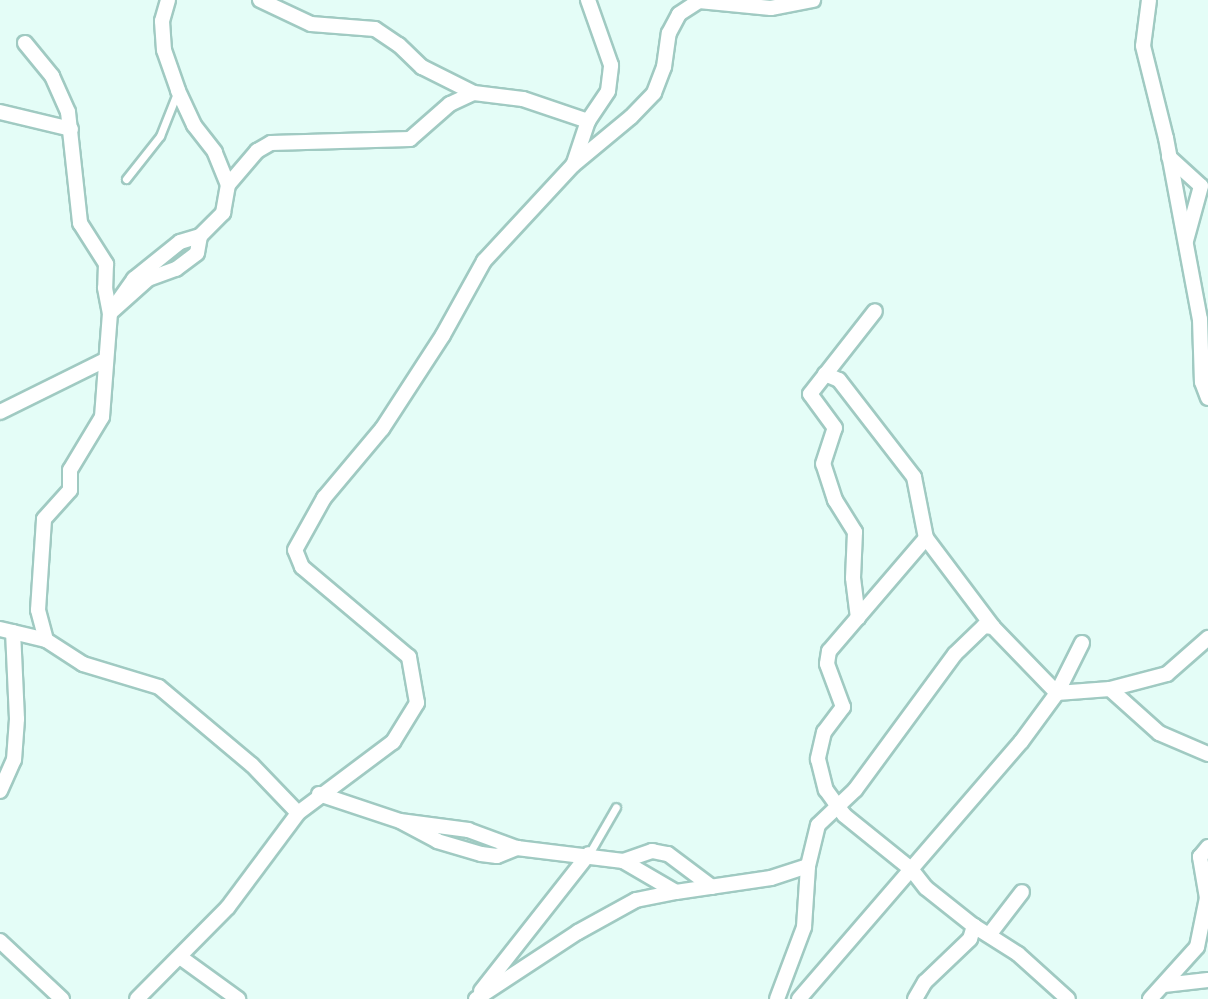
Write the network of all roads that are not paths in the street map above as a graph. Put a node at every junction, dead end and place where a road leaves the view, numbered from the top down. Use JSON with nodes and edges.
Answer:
{"nodes":[{"id":1,"x":168,"y":0,"type":"edge"},
{"id":2,"x":260,"y":0,"type":"edge"},
{"id":3,"x":588,"y":0,"type":"edge"},
{"id":4,"x":813,"y":0,"type":"edge"},
{"id":5,"x":1149,"y":0,"type":"edge"},
{"id":6,"x":25,"y":43,"type":"dead end"},
{"id":7,"x":178,"y":90,"type":"junction"},
{"id":8,"x":474,"y":93,"type":"junction"},
{"id":9,"x":0,"y":112,"type":"edge"},
{"id":10,"x":588,"y":121,"type":"junction"},
{"id":11,"x":70,"y":129,"type":"junction"},
{"id":12,"x":1170,"y":157,"type":"junction"},
{"id":13,"x":573,"y":165,"type":"junction"},
{"id":14,"x":126,"y":179,"type":"dead end"},
{"id":15,"x":228,"y":185,"type":"junction"},
{"id":16,"x":200,"y":236,"type":"junction"},
{"id":17,"x":1185,"y":242,"type":"junction"},
{"id":18,"x":158,"y":260,"type":"junction"},
{"id":19,"x":183,"y":263,"type":"junction"},
{"id":20,"x":875,"y":311,"type":"dead end"},
{"id":21,"x":110,"y":313,"type":"junction"},
{"id":22,"x":105,"y":360,"type":"junction"},
{"id":23,"x":825,"y":374,"type":"junction"},
{"id":24,"x":1208,"y":398,"type":"edge"},
{"id":25,"x":0,"y":412,"type":"edge"},
{"id":26,"x":926,"y":538,"type":"junction"},
{"id":27,"x":858,"y":618,"type":"junction"},
{"id":28,"x":993,"y":627,"type":"junction"},
{"id":29,"x":7,"y":631,"type":"edge"},
{"id":30,"x":1208,"y":638,"type":"edge"},
{"id":31,"x":46,"y":640,"type":"junction"},
{"id":32,"x":1082,"y":643,"type":"dead end"},
{"id":33,"x":1110,"y":689,"type":"junction"},
{"id":34,"x":1057,"y":693,"type":"junction"},
{"id":35,"x":1208,"y":754,"type":"edge"},
{"id":36,"x":0,"y":791,"type":"edge"},
{"id":37,"x":319,"y":794,"type":"junction"},
{"id":38,"x":836,"y":804,"type":"junction"},
{"id":39,"x":616,"y":807,"type":"dead end"},
{"id":40,"x":298,"y":813,"type":"junction"},
{"id":41,"x":400,"y":821,"type":"junction"},
{"id":42,"x":1208,"y":847,"type":"edge"},
{"id":43,"x":517,"y":848,"type":"junction"},
{"id":44,"x":589,"y":854,"type":"junction"},
{"id":45,"x":623,"y":861,"type":"junction"},
{"id":46,"x":808,"y":866,"type":"junction"},
{"id":47,"x":911,"y":869,"type":"junction"},
{"id":48,"x":712,"y":887,"type":"junction"},
{"id":49,"x":676,"y":892,"type":"junction"},
{"id":50,"x":1022,"y":892,"type":"dead end"},
{"id":51,"x":974,"y":926,"type":"junction"},
{"id":52,"x":989,"y":935,"type":"junction"},
{"id":53,"x":0,"y":941,"type":"edge"},
{"id":54,"x":180,"y":957,"type":"junction"},
{"id":55,"x":1208,"y":980,"type":"edge"},
{"id":56,"x":1164,"y":985,"type":"junction"},
{"id":57,"x":62,"y":999,"type":"edge"},
{"id":58,"x":137,"y":999,"type":"edge"},
{"id":59,"x":238,"y":999,"type":"edge"},
{"id":60,"x":475,"y":999,"type":"edge"},
{"id":61,"x":777,"y":999,"type":"edge"},
{"id":62,"x":799,"y":999,"type":"edge"},
{"id":63,"x":915,"y":999,"type":"edge"},
{"id":64,"x":1068,"y":999,"type":"edge"},
{"id":65,"x":1150,"y":999,"type":"edge"}],
"edges":[{"from":1,"to":7,"type":"street"},
{"from":2,"to":8,"type":"street"},
{"from":3,"to":10,"type":"street"},
{"from":4,"to":13,"type":"street"},
{"from":5,"to":12,"type":"street"},
{"from":6,"to":11,"type":"street"},
{"from":7,"to":14,"type":"lane"},
{"from":7,"to":15,"type":"street"},
{"from":8,"to":10,"type":"street"},
{"from":8,"to":15,"type":"street"},
{"from":9,"to":11,"type":"street"},
{"from":10,"to":13,"type":"street"},
{"from":11,"to":21,"type":"street"},
{"from":12,"to":17,"type":"street"},
{"from":12,"to":17,"type":"street"},
{"from":13,"to":37,"type":"street"},
{"from":15,"to":16,"type":"street"},
{"from":16,"to":18,"type":"street"},
{"from":16,"to":19,"type":"street"},
{"from":17,"to":24,"type":"street"},
{"from":18,"to":19,"type":"street"},
{"from":18,"to":21,"type":"street"},
{"from":19,"to":21,"type":"street"},
{"from":20,"to":23,"type":"street"},
{"from":21,"to":22,"type":"street"},
{"from":22,"to":25,"type":"street"},
{"from":22,"to":31,"type":"street"},
{"from":23,"to":26,"type":"street"},
{"from":23,"to":27,"type":"street"},
{"from":26,"to":27,"type":"street"},
{"from":26,"to":28,"type":"street"},
{"from":27,"to":38,"type":"street"},
{"from":28,"to":34,"type":"street"},
{"from":28,"to":38,"type":"street"},
{"from":29,"to":31,"type":"street"},
{"from":29,"to":36,"type":"street"},
{"from":30,"to":33,"type":"street"},
{"from":31,"to":40,"type":"street"},
{"from":32,"to":34,"type":"street"},
{"from":33,"to":34,"type":"street"},
{"from":33,"to":35,"type":"street"},
{"from":34,"to":47,"type":"street"},
{"from":37,"to":40,"type":"street"},
{"from":37,"to":41,"type":"street"},
{"from":38,"to":46,"type":"street"},
{"from":38,"to":47,"type":"street"},
{"from":39,"to":44,"type":"lane"},
{"from":40,"to":54,"type":"street"},
{"from":41,"to":43,"type":"street"},
{"from":41,"to":43,"type":"street"},
{"from":42,"to":56,"type":"street"},
{"from":43,"to":44,"type":"street"},
{"from":44,"to":45,"type":"street"},
{"from":44,"to":60,"type":"street"},
{"from":45,"to":48,"type":"street"},
{"from":45,"to":49,"type":"street"},
{"from":46,"to":48,"type":"street"},
{"from":46,"to":61,"type":"street"},
{"from":47,"to":51,"type":"street"},
{"from":47,"to":62,"type":"street"},
{"from":48,"to":49,"type":"street"},
{"from":49,"to":60,"type":"street"},
{"from":50,"to":52,"type":"street"},
{"from":51,"to":52,"type":"street"},
{"from":51,"to":63,"type":"street"},
{"from":52,"to":64,"type":"street"},
{"from":53,"to":57,"type":"street"},
{"from":54,"to":58,"type":"street"},
{"from":54,"to":59,"type":"street"},
{"from":55,"to":56,"type":"street"},
{"from":56,"to":65,"type":"street"}]}
